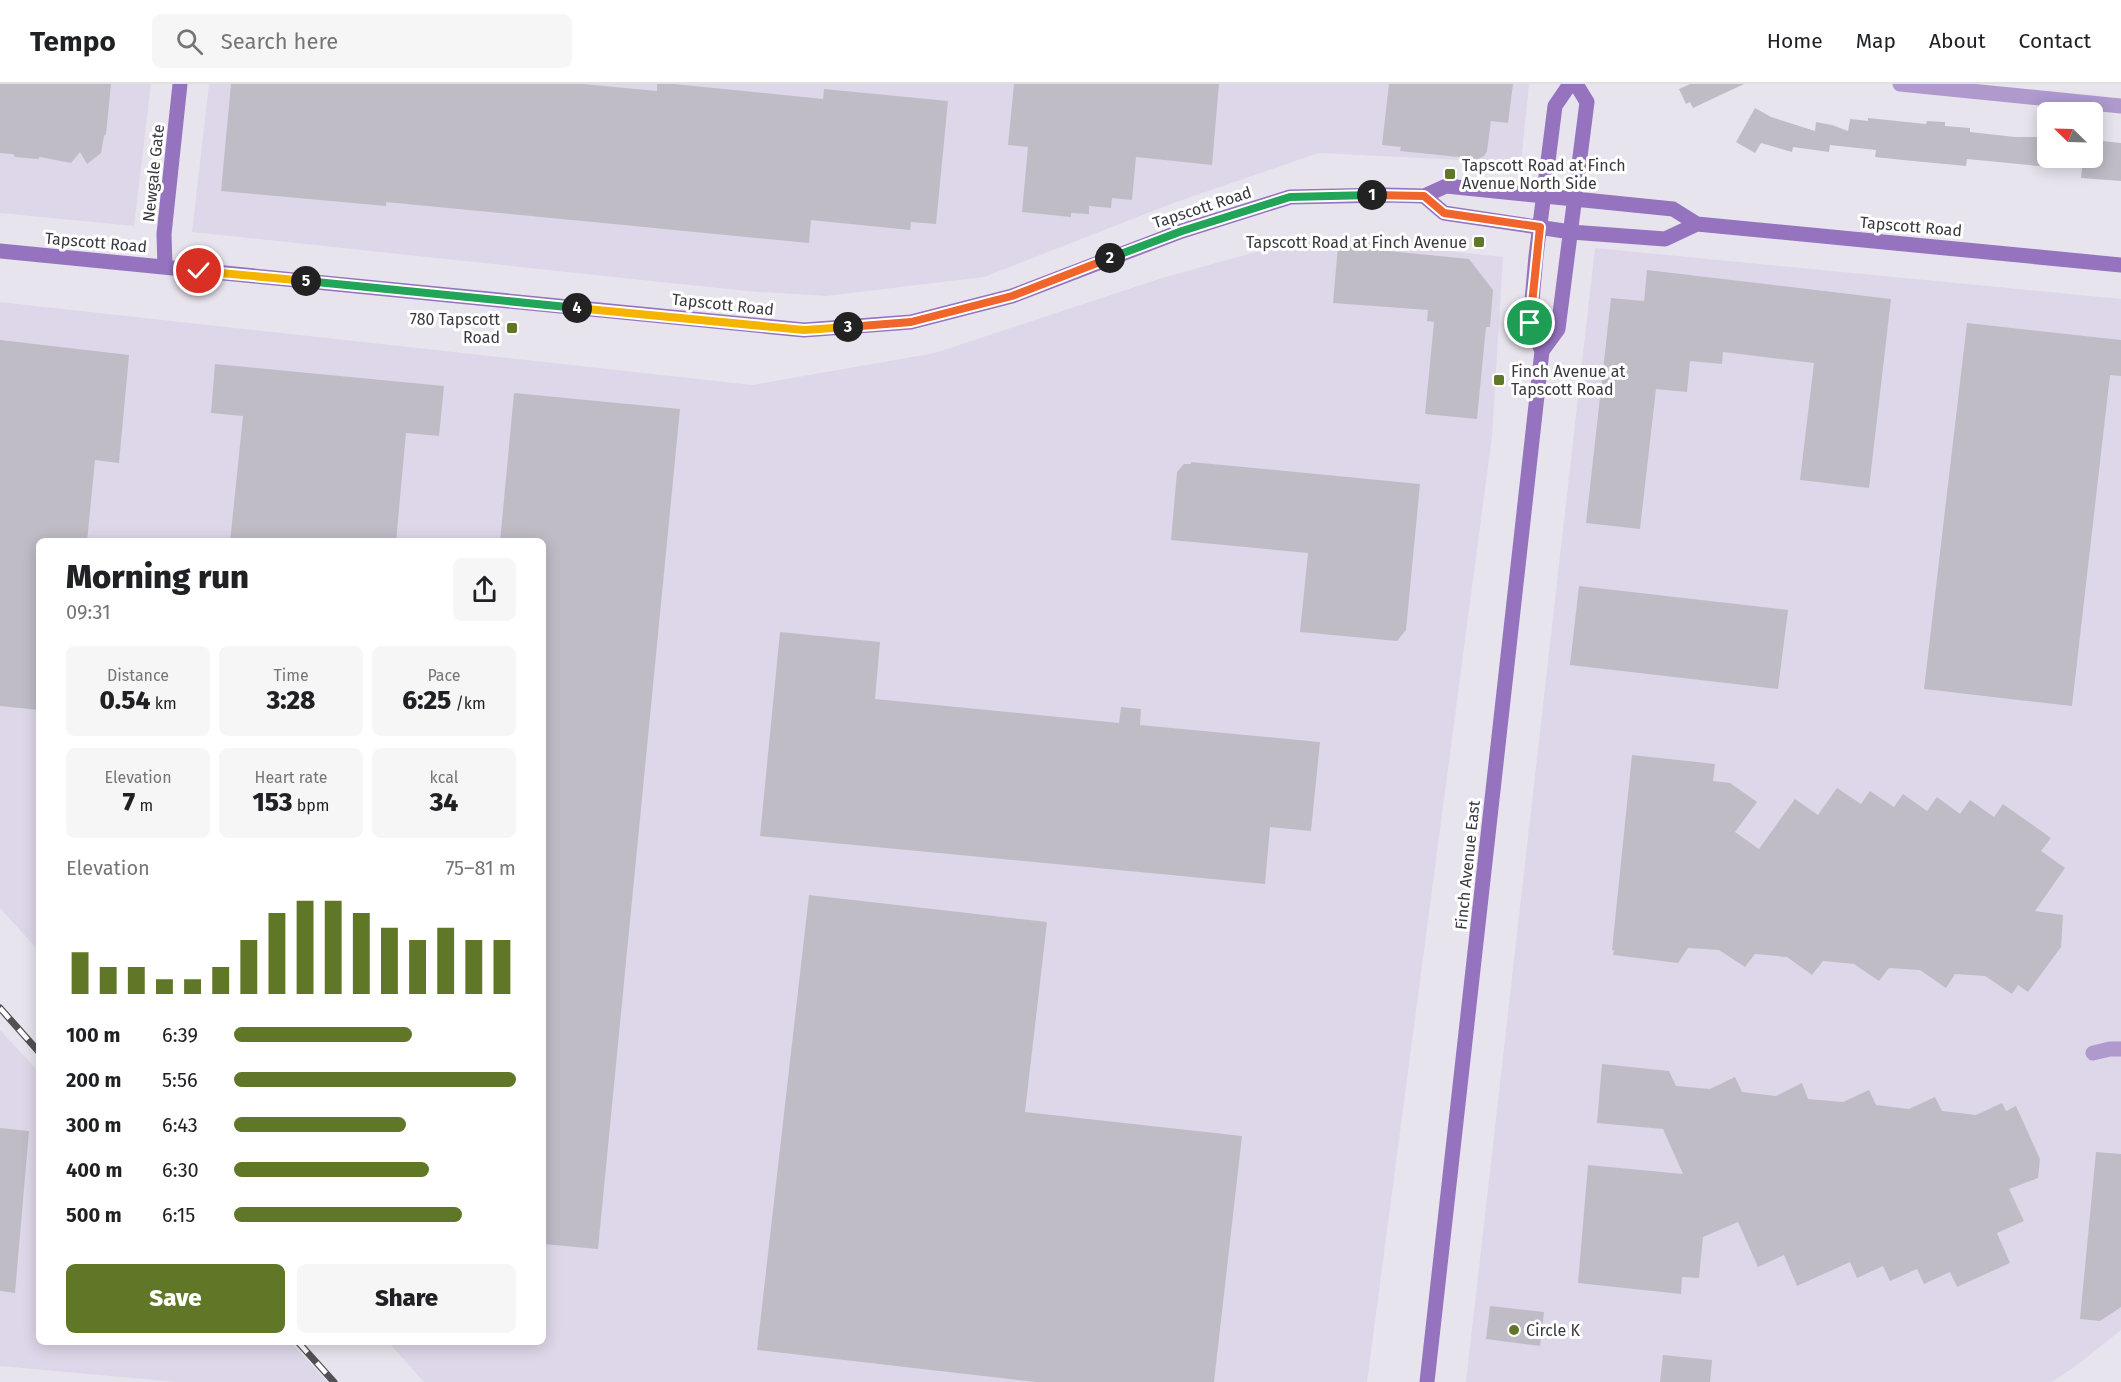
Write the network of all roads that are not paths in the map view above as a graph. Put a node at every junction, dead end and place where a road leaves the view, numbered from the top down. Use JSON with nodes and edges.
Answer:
{"nodes":[{"id":1,"x":180,"y":84,"type":"edge"},
{"id":2,"x":1570,"y":84,"type":"edge"},
{"id":3,"x":1576,"y":84,"type":"edge"},
{"id":4,"x":1900,"y":84,"type":"edge"},
{"id":5,"x":2121,"y":106,"type":"edge"},
{"id":6,"x":1544,"y":195,"type":"junction"},
{"id":7,"x":1424,"y":196,"type":"junction"},
{"id":8,"x":1575,"y":198,"type":"junction"},
{"id":9,"x":1697,"y":224,"type":"junction"},
{"id":10,"x":1540,"y":227,"type":"junction"},
{"id":11,"x":1571,"y":232,"type":"junction"},
{"id":12,"x":0,"y":251,"type":"edge"},
{"id":13,"x":2121,"y":265,"type":"edge"},
{"id":14,"x":165,"y":267,"type":"junction"},
{"id":15,"x":1542,"y":351,"type":"junction"},
{"id":16,"x":2121,"y":1049,"type":"edge"},
{"id":17,"x":2093,"y":1053,"type":"dead end"},
{"id":18,"x":1426,"y":1382,"type":"edge"}],
"edges":[{"from":1,"to":14,"type":"street","name":"Newgale Gate"},
{"from":2,"to":6,"type":"street","name":"Finch Avenue East"},
{"from":3,"to":8,"type":"street","name":"Finch Avenue East"},
{"from":4,"to":5,"type":"street"},
{"from":6,"to":7,"type":"street","name":"Tapscott Road"},
{"from":6,"to":8,"type":"street","name":"Tapscott Road"},
{"from":6,"to":10,"type":"street","name":"Finch Avenue East"},
{"from":7,"to":10,"type":"street","name":"Tapscott Road"},
{"from":7,"to":14,"type":"street","name":"Tapscott Road"},
{"from":8,"to":9,"type":"street","name":"Tapscott Road"},
{"from":8,"to":11,"type":"street","name":"Finch Avenue East"},
{"from":9,"to":11,"type":"street","name":"Tapscott Road"},
{"from":9,"to":13,"type":"street","name":"Tapscott Road"},
{"from":10,"to":11,"type":"street","name":"Tapscott Road"},
{"from":10,"to":15,"type":"street","name":"Finch Avenue East"},
{"from":11,"to":15,"type":"street","name":"Finch Avenue East"},
{"from":12,"to":14,"type":"street","name":"Tapscott Road"},
{"from":15,"to":18,"type":"street","name":"Finch Avenue East"},
{"from":16,"to":17,"type":"street"}]}
